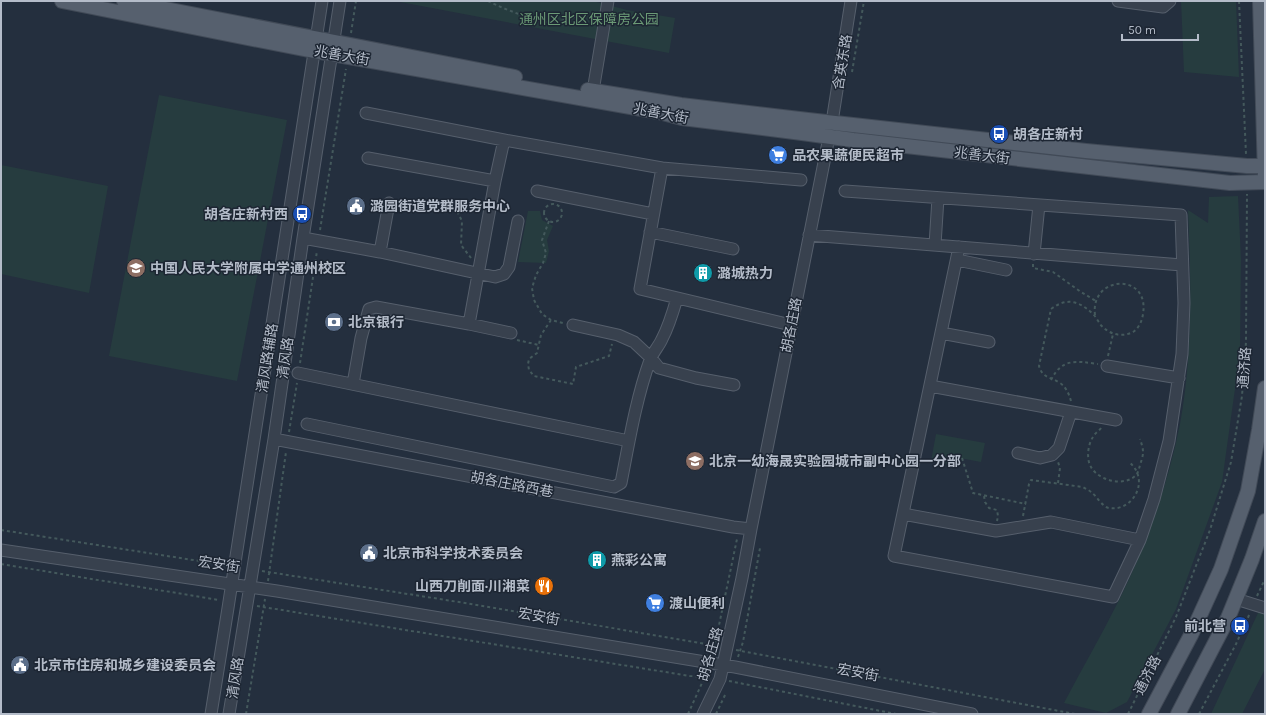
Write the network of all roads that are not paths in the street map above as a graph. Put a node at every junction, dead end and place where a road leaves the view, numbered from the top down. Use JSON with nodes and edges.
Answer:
{"nodes":[{"id":1,"x":62,"y":1,"type":"edge"},
{"id":2,"x":124,"y":1,"type":"edge"},
{"id":3,"x":322,"y":1,"type":"edge"},
{"id":4,"x":340,"y":1,"type":"edge"},
{"id":5,"x":608,"y":1,"type":"edge"},
{"id":6,"x":851,"y":1,"type":"edge"},
{"id":7,"x":1118,"y":1,"type":"edge"},
{"id":8,"x":1170,"y":1,"type":"edge"},
{"id":9,"x":1260,"y":1,"type":"edge"},
{"id":10,"x":315,"y":45,"type":"junction"},
{"id":11,"x":332,"y":48,"type":"junction"},
{"id":12,"x":348,"y":51,"type":"junction"},
{"id":13,"x":593,"y":91,"type":"junction"},
{"id":14,"x":366,"y":113,"type":"dead end"},
{"id":15,"x":832,"y":122,"type":"junction"},
{"id":16,"x":829,"y":136,"type":"junction"},
{"id":17,"x":504,"y":140,"type":"junction"},
{"id":18,"x":368,"y":158,"type":"dead end"},
{"id":19,"x":1265,"y":166,"type":"edge"},
{"id":20,"x":662,"y":168,"type":"junction"},
{"id":21,"x":801,"y":180,"type":"dead end"},
{"id":22,"x":494,"y":181,"type":"junction"},
{"id":23,"x":1265,"y":182,"type":"edge"},
{"id":24,"x":537,"y":191,"type":"dead end"},
{"id":25,"x":845,"y":191,"type":"dead end"},
{"id":26,"x":938,"y":198,"type":"junction"},
{"id":27,"x":389,"y":203,"type":"dead end"},
{"id":28,"x":1039,"y":205,"type":"junction"},
{"id":29,"x":653,"y":214,"type":"junction"},
{"id":30,"x":518,"y":221,"type":"dead end"},
{"id":31,"x":650,"y":232,"type":"junction"},
{"id":32,"x":809,"y":235,"type":"junction"},
{"id":33,"x":303,"y":238,"type":"junction"},
{"id":34,"x":935,"y":245,"type":"junction"},
{"id":35,"x":959,"y":247,"type":"junction"},
{"id":36,"x":733,"y":249,"type":"dead end"},
{"id":37,"x":380,"y":252,"type":"junction"},
{"id":38,"x":1034,"y":254,"type":"junction"},
{"id":39,"x":957,"y":260,"type":"junction"},
{"id":40,"x":1182,"y":265,"type":"junction"},
{"id":41,"x":1006,"y":270,"type":"dead end"},
{"id":42,"x":477,"y":273,"type":"junction"},
{"id":43,"x":677,"y":298,"type":"junction"},
{"id":44,"x":469,"y":324,"type":"junction"},
{"id":45,"x":573,"y":325,"type":"road end"},
{"id":46,"x":791,"y":325,"type":"junction"},
{"id":47,"x":511,"y":333,"type":"road end"},
{"id":48,"x":941,"y":333,"type":"junction"},
{"id":49,"x":989,"y":342,"type":"dead end"},
{"id":50,"x":650,"y":358,"type":"junction"},
{"id":51,"x":1107,"y":366,"type":"road end"},
{"id":52,"x":298,"y":373,"type":"road end"},
{"id":53,"x":1179,"y":378,"type":"junction"},
{"id":54,"x":353,"y":384,"type":"junction"},
{"id":55,"x":734,"y":385,"type":"dead end"},
{"id":56,"x":930,"y":386,"type":"junction"},
{"id":57,"x":1265,"y":388,"type":"edge"},
{"id":58,"x":1071,"y":412,"type":"junction"},
{"id":59,"x":1111,"y":423,"type":"road end"},
{"id":60,"x":307,"y":424,"type":"dead end"},
{"id":61,"x":274,"y":439,"type":"junction"},
{"id":62,"x":629,"y":441,"type":"junction"},
{"id":63,"x":1018,"y":453,"type":"dead end"},
{"id":64,"x":903,"y":514,"type":"junction"},
{"id":65,"x":1265,"y":521,"type":"edge"},
{"id":66,"x":751,"y":529,"type":"junction"},
{"id":67,"x":1140,"y":540,"type":"junction"},
{"id":68,"x":1,"y":550,"type":"edge"},
{"id":69,"x":231,"y":584,"type":"junction"},
{"id":70,"x":249,"y":587,"type":"junction"},
{"id":71,"x":1236,"y":599,"type":"junction"},
{"id":72,"x":1265,"y":608,"type":"edge"},
{"id":73,"x":724,"y":665,"type":"junction"},
{"id":74,"x":211,"y":714,"type":"edge"},
{"id":75,"x":229,"y":714,"type":"edge"},
{"id":76,"x":703,"y":714,"type":"edge"},
{"id":77,"x":972,"y":714,"type":"edge"},
{"id":78,"x":1149,"y":714,"type":"edge"},
{"id":79,"x":1178,"y":714,"type":"edge"}],
"edges":[{"from":1,"to":10,"type":"main road","name":"兆善大街"},
{"from":2,"to":10,"type":"main road","name":"兆善大街"},
{"from":3,"to":10,"type":"street","name":"清风路辅路"},
{"from":4,"to":11,"type":"street","name":"清风路"},
{"from":5,"to":13,"type":"street"},
{"from":6,"to":15,"type":"street","name":"含英东路"},
{"from":7,"to":8,"type":"street"},
{"from":9,"to":19,"type":"main road"},
{"from":10,"to":11,"type":"main road","name":"兆善大街"},
{"from":10,"to":69,"type":"street","name":"清风路辅路"},
{"from":11,"to":12,"type":"main road","name":"兆善大街"},
{"from":11,"to":33,"type":"street","name":"清风路"},
{"from":12,"to":13,"type":"main road","name":"兆善大街"},
{"from":12,"to":16,"type":"main road","name":"兆善大街"},
{"from":13,"to":15,"type":"main road","name":"兆善大街"},
{"from":14,"to":17,"type":"street"},
{"from":15,"to":16,"type":"street","name":"胡各庄路"},
{"from":15,"to":19,"type":"main road","name":"兆善大街"},
{"from":16,"to":23,"type":"main road","name":"兆善大街"},
{"from":16,"to":32,"type":"street","name":"胡各庄路"},
{"from":17,"to":20,"type":"street"},
{"from":17,"to":22,"type":"street"},
{"from":18,"to":22,"type":"street"},
{"from":19,"to":23,"type":"main road"},
{"from":20,"to":21,"type":"street"},
{"from":20,"to":29,"type":"street"},
{"from":22,"to":42,"type":"street"},
{"from":24,"to":29,"type":"street"},
{"from":25,"to":26,"type":"street"},
{"from":26,"to":28,"type":"street"},
{"from":26,"to":34,"type":"street"},
{"from":27,"to":37,"type":"street"},
{"from":28,"to":38,"type":"street"},
{"from":28,"to":40,"type":"street"},
{"from":29,"to":31,"type":"street"},
{"from":30,"to":42,"type":"street"},
{"from":31,"to":36,"type":"street"},
{"from":31,"to":43,"type":"street"},
{"from":32,"to":34,"type":"street"},
{"from":32,"to":46,"type":"street","name":"胡各庄路"},
{"from":33,"to":37,"type":"street"},
{"from":33,"to":61,"type":"street","name":"清风路"},
{"from":34,"to":35,"type":"street"},
{"from":35,"to":38,"type":"street"},
{"from":35,"to":39,"type":"street"},
{"from":37,"to":42,"type":"street"},
{"from":38,"to":40,"type":"street"},
{"from":39,"to":41,"type":"street"},
{"from":39,"to":48,"type":"street"},
{"from":40,"to":53,"type":"street"},
{"from":42,"to":44,"type":"street"},
{"from":43,"to":46,"type":"street"},
{"from":43,"to":50,"type":"street"},
{"from":44,"to":47,"type":"street"},
{"from":44,"to":54,"type":"street"},
{"from":45,"to":50,"type":"street"},
{"from":46,"to":66,"type":"street","name":"胡各庄路"},
{"from":48,"to":49,"type":"street"},
{"from":48,"to":56,"type":"street"},
{"from":50,"to":55,"type":"street"},
{"from":50,"to":62,"type":"street"},
{"from":51,"to":53,"type":"street"},
{"from":52,"to":54,"type":"street"},
{"from":53,"to":67,"type":"street"},
{"from":54,"to":62,"type":"street"},
{"from":56,"to":58,"type":"street"},
{"from":56,"to":64,"type":"street"},
{"from":57,"to":78,"type":"main road","name":"通济路"},
{"from":58,"to":59,"type":"street"},
{"from":58,"to":63,"type":"street"},
{"from":60,"to":62,"type":"street"},
{"from":61,"to":66,"type":"street","name":"胡各庄路西巷"},
{"from":61,"to":70,"type":"street","name":"清风路"},
{"from":64,"to":67,"type":"street"},
{"from":64,"to":67,"type":"street"},
{"from":65,"to":71,"type":"main road"},
{"from":66,"to":73,"type":"street","name":"胡各庄路"},
{"from":68,"to":69,"type":"street","name":"宏安街"},
{"from":69,"to":70,"type":"street","name":"宏安街"},
{"from":69,"to":74,"type":"street","name":"清风路辅路"},
{"from":70,"to":73,"type":"street","name":"宏安街"},
{"from":70,"to":75,"type":"street","name":"清风路"},
{"from":71,"to":72,"type":"street"},
{"from":71,"to":79,"type":"main road"},
{"from":73,"to":76,"type":"street","name":"胡各庄路"},
{"from":73,"to":77,"type":"street","name":"宏安街"}]}
